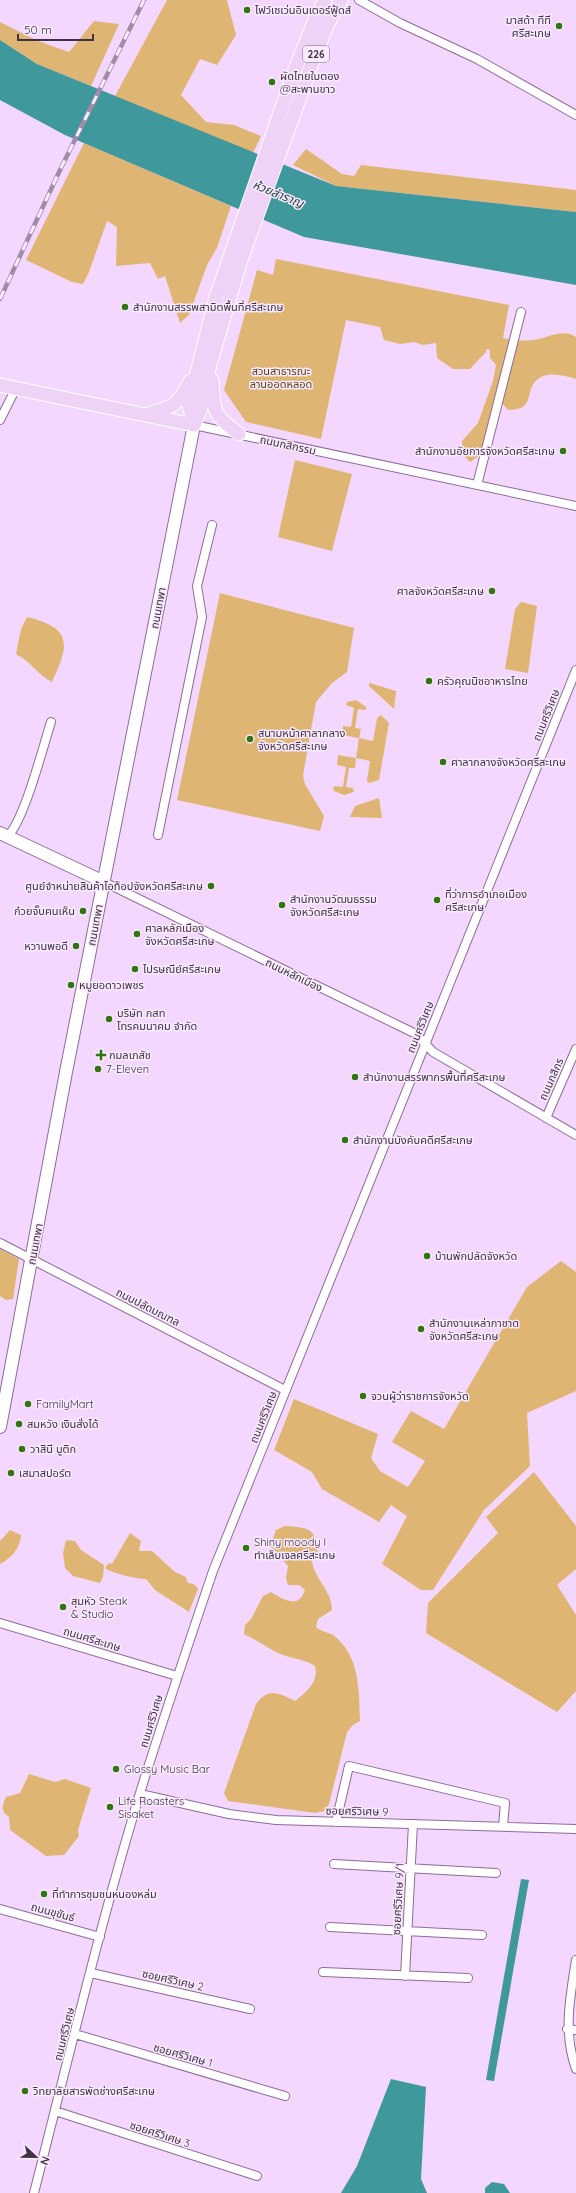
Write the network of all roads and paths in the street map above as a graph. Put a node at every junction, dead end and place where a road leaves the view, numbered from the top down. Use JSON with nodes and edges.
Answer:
{"nodes":[{"id":1,"x":325,"y":0,"type":"edge"},
{"id":2,"x":341,"y":0,"type":"edge"},
{"id":3,"x":359,"y":0,"type":"edge"},
{"id":4,"x":289,"y":109,"type":"junction"},
{"id":5,"x":576,"y":115,"type":"edge"},
{"id":6,"x":520,"y":312,"type":"dead end"},
{"id":7,"x":205,"y":362,"type":"junction"},
{"id":8,"x":0,"y":385,"type":"edge"},
{"id":9,"x":16,"y":388,"type":"junction"},
{"id":10,"x":141,"y":416,"type":"junction"},
{"id":11,"x":0,"y":420,"type":"edge"},
{"id":12,"x":194,"y":425,"type":"junction"},
{"id":13,"x":239,"y":434,"type":"junction"},
{"id":14,"x":477,"y":485,"type":"junction"},
{"id":15,"x":576,"y":506,"type":"edge"},
{"id":16,"x":212,"y":525,"type":"dead end"},
{"id":17,"x":576,"y":670,"type":"edge"},
{"id":18,"x":51,"y":722,"type":"dead end"},
{"id":19,"x":4,"y":835,"type":"edge"},
{"id":20,"x":158,"y":836,"type":"dead end"},
{"id":21,"x":104,"y":882,"type":"junction"},
{"id":22,"x":426,"y":1044,"type":"junction"},
{"id":23,"x":576,"y":1049,"type":"edge"},
{"id":24,"x":546,"y":1118,"type":"junction"},
{"id":25,"x":576,"y":1135,"type":"edge"},
{"id":26,"x":0,"y":1243,"type":"edge"},
{"id":27,"x":32,"y":1259,"type":"junction"},
{"id":28,"x":286,"y":1390,"type":"junction"},
{"id":29,"x":0,"y":1427,"type":"edge"},
{"id":30,"x":0,"y":1623,"type":"edge"},
{"id":31,"x":177,"y":1676,"type":"junction"},
{"id":32,"x":140,"y":1794,"type":"junction"},
{"id":33,"x":336,"y":1822,"type":"junction"},
{"id":34,"x":413,"y":1824,"type":"junction"},
{"id":35,"x":504,"y":1826,"type":"junction"},
{"id":36,"x":576,"y":1829,"type":"edge"},
{"id":37,"x":334,"y":1864,"type":"dead end"},
{"id":38,"x":411,"y":1868,"type":"junction"},
{"id":39,"x":496,"y":1873,"type":"dead end"},
{"id":40,"x":0,"y":1909,"type":"edge"},
{"id":41,"x":330,"y":1927,"type":"dead end"},
{"id":42,"x":407,"y":1931,"type":"junction"},
{"id":43,"x":482,"y":1935,"type":"dead end"},
{"id":44,"x":100,"y":1937,"type":"junction"},
{"id":45,"x":576,"y":1960,"type":"edge"},
{"id":46,"x":323,"y":1972,"type":"dead end"},
{"id":47,"x":91,"y":1973,"type":"junction"},
{"id":48,"x":405,"y":1976,"type":"junction"},
{"id":49,"x":468,"y":1978,"type":"dead end"},
{"id":50,"x":250,"y":2009,"type":"dead end"},
{"id":51,"x":572,"y":2029,"type":"edge"},
{"id":52,"x":75,"y":2034,"type":"junction"},
{"id":53,"x":576,"y":2069,"type":"edge"},
{"id":54,"x":285,"y":2096,"type":"dead end"},
{"id":55,"x":55,"y":2112,"type":"junction"},
{"id":56,"x":257,"y":2176,"type":"dead end"},
{"id":57,"x":34,"y":2193,"type":"edge"}],
"edges":[{"from":1,"to":4,"type":"main road","number":"226"},
{"from":2,"to":4,"type":"main road","number":"226"},
{"from":3,"to":5,"type":"street"},
{"from":4,"to":7,"type":"main road"},
{"from":6,"to":14,"type":"street"},
{"from":7,"to":10,"type":"main road"},
{"from":7,"to":12,"type":"main road"},
{"from":7,"to":13,"type":"main road"},
{"from":8,"to":9,"type":"main road","name":"ถนนกสิกรรม"},
{"from":9,"to":10,"type":"main road","name":"ถนนกสิกรรม"},
{"from":9,"to":11,"type":"street"},
{"from":10,"to":12,"type":"main road","name":"ถนนกสิกรรม"},
{"from":12,"to":13,"type":"street","name":"ถนนกสิกรรม"},
{"from":12,"to":21,"type":"main road","name":"ถนนเทพา"},
{"from":13,"to":14,"type":"street","name":"ถนนกสิกรรม"},
{"from":14,"to":15,"type":"street","name":"ถนนกสิกรรม"},
{"from":16,"to":20,"type":"street"},
{"from":17,"to":22,"type":"street","name":"ถนนศรีวิเศษ"},
{"from":18,"to":19,"type":"street"},
{"from":19,"to":21,"type":"main road","name":"ถนนหลักเมือง"},
{"from":21,"to":22,"type":"street","name":"ถนนหลักเมือง"},
{"from":21,"to":27,"type":"main road","name":"ถนนเทพา"},
{"from":22,"to":24,"type":"street","name":"ถนนหลักเมือง"},
{"from":22,"to":28,"type":"street","name":"ถนนศรีวิเศษ"},
{"from":23,"to":24,"type":"street","name":"ถนนกสิกร"},
{"from":24,"to":25,"type":"street","name":"ถนนหลักเมือง"},
{"from":26,"to":27,"type":"street","name":"ถนนปลัดมณฑล"},
{"from":27,"to":28,"type":"street","name":"ถนนปลัดมณฑล"},
{"from":27,"to":29,"type":"main road","name":"ถนนเทพา"},
{"from":28,"to":31,"type":"street","name":"ถนนศรีวิเศษ"},
{"from":30,"to":31,"type":"street","name":"ถนนศรีสะเกษ"},
{"from":31,"to":32,"type":"street","name":"ถนนศรีวิเศษ"},
{"from":32,"to":33,"type":"street","name":"ซอยศรีวิเศษ 9"},
{"from":32,"to":44,"type":"street","name":"ถนนศรีวิเศษ"},
{"from":33,"to":34,"type":"street","name":"ซอยศรีวิเศษ 9"},
{"from":33,"to":35,"type":"street"},
{"from":34,"to":35,"type":"street","name":"ซอยศรีวิเศษ 9"},
{"from":34,"to":38,"type":"street","name":"ซอยศรีวิเศษ 9/1"},
{"from":35,"to":36,"type":"street","name":"ซอยศรีวิเศษ 9"},
{"from":37,"to":38,"type":"street"},
{"from":38,"to":39,"type":"street"},
{"from":38,"to":42,"type":"street","name":"ซอยศรีวิเศษ 9/1"},
{"from":40,"to":44,"type":"street","name":"ถนนขุขันธ์"},
{"from":41,"to":42,"type":"street"},
{"from":42,"to":43,"type":"street"},
{"from":42,"to":48,"type":"street","name":"ซอยศรีวิเศษ 9/1"},
{"from":44,"to":47,"type":"street","name":"ถนนศรีวิเศษ"},
{"from":45,"to":51,"type":"street"},
{"from":46,"to":48,"type":"street"},
{"from":47,"to":50,"type":"street","name":"ซอยศรีวิเศษ 2"},
{"from":47,"to":52,"type":"street","name":"ถนนศรีวิเศษ"},
{"from":48,"to":49,"type":"street"},
{"from":51,"to":53,"type":"street"},
{"from":52,"to":54,"type":"street","name":"ซอยศรีวิเศษ 1"},
{"from":52,"to":55,"type":"street","name":"ถนนศรีวิเศษ"},
{"from":55,"to":56,"type":"street","name":"ซอยศรีวิเศษ 3"},
{"from":55,"to":57,"type":"street","name":"ถนนศรีวิเศษ"}]}
